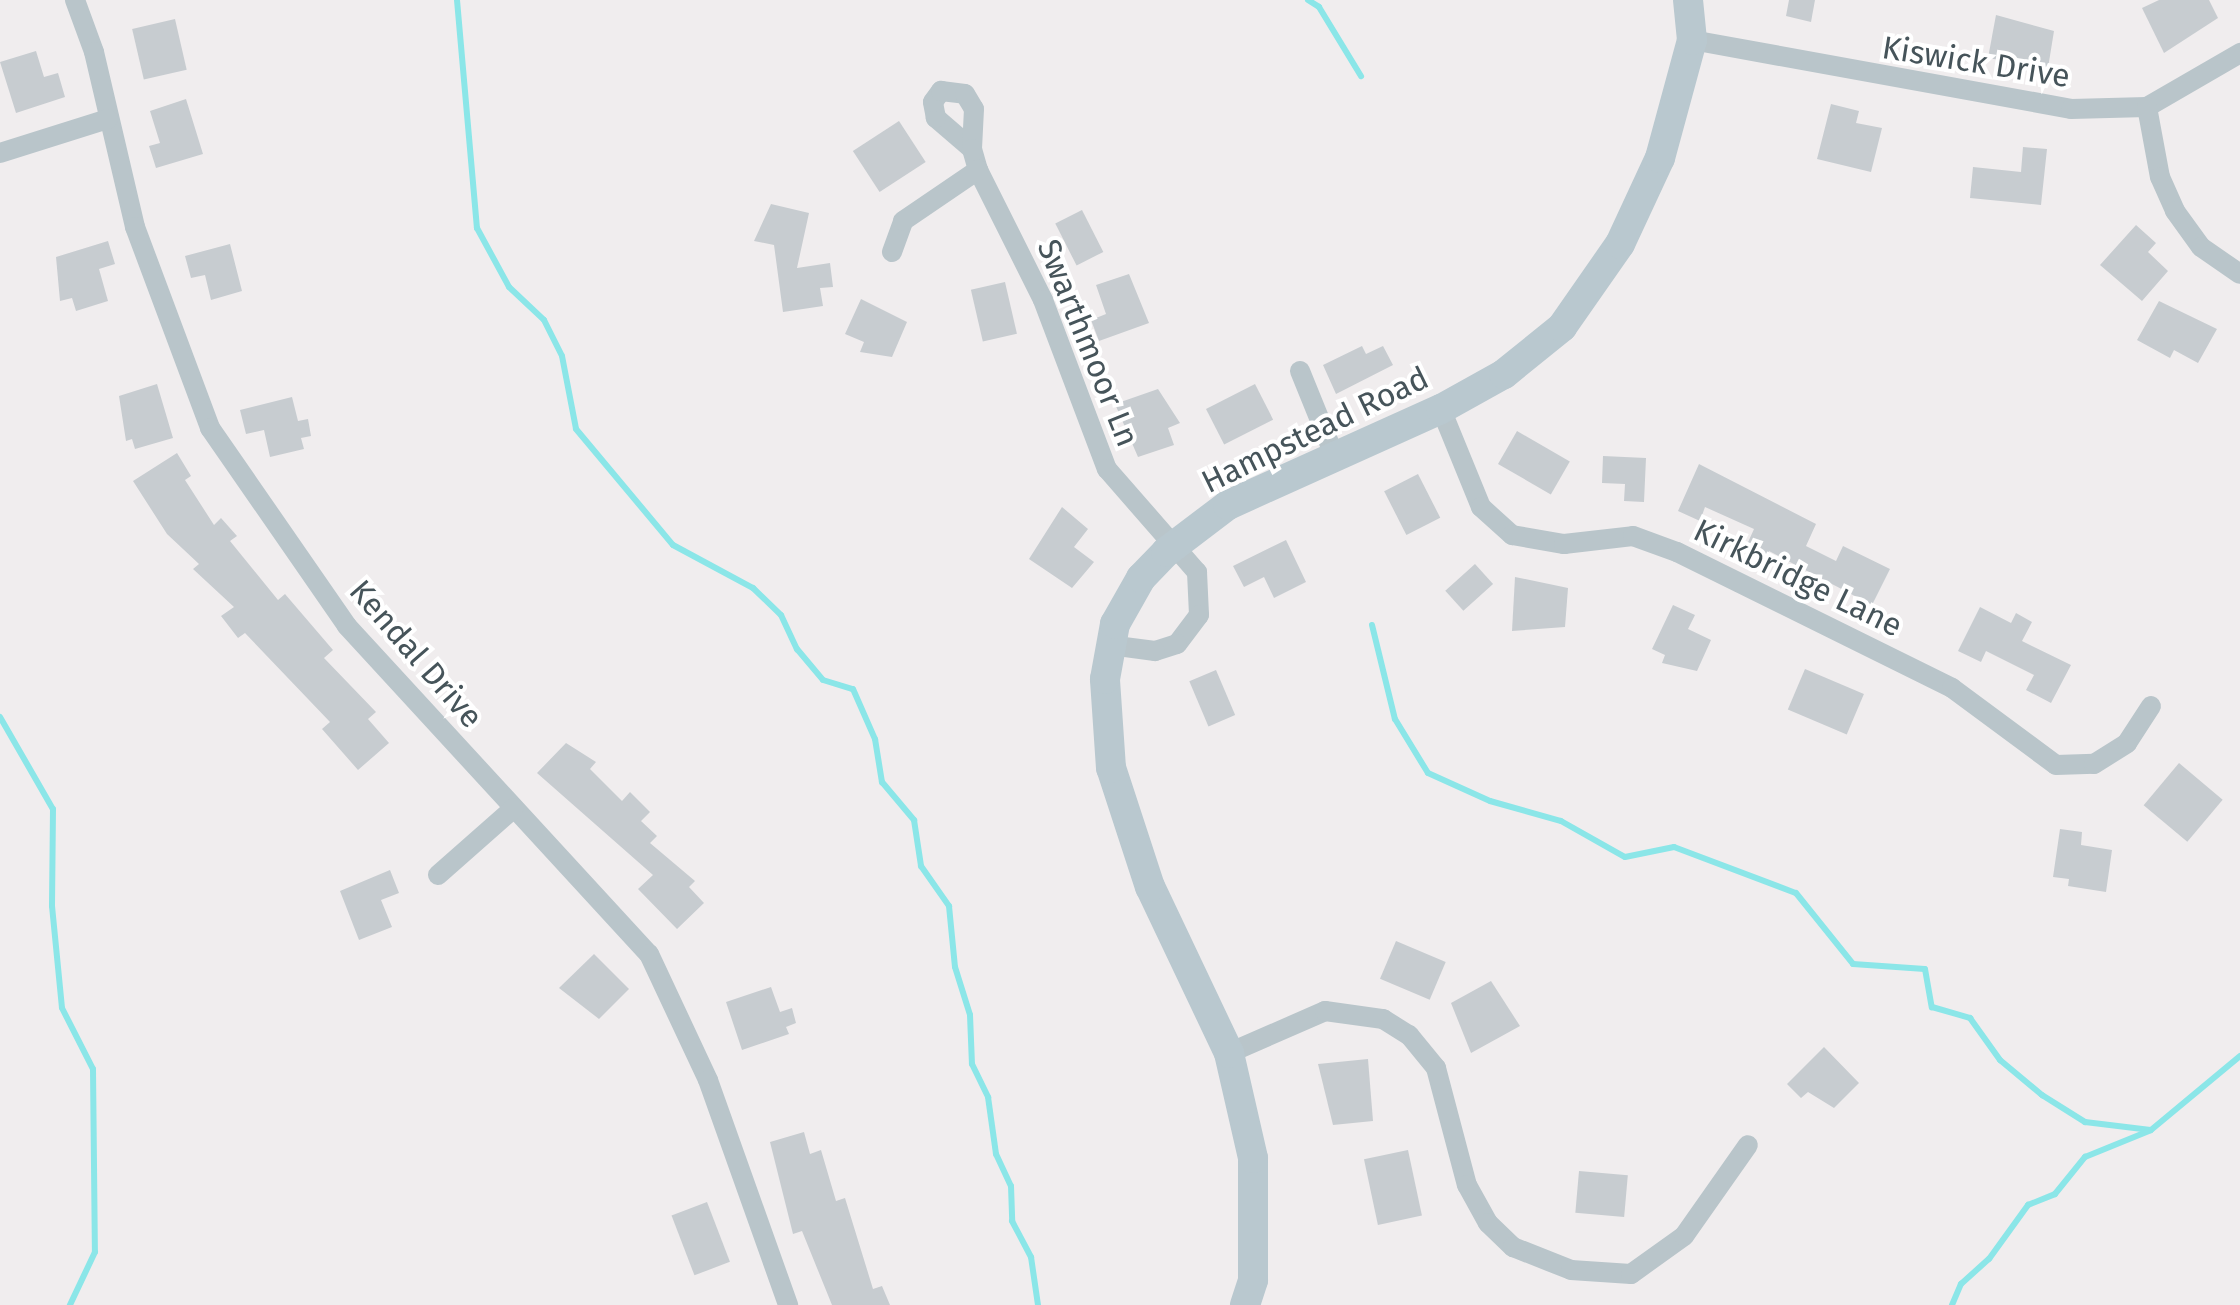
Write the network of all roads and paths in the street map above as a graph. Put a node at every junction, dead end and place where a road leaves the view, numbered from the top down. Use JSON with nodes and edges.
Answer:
{"nodes":[{"id":1,"x":75,"y":0,"type":"edge"},
{"id":2,"x":1688,"y":0,"type":"edge"},
{"id":3,"x":1692,"y":40,"type":"junction"},
{"id":4,"x":2240,"y":53,"type":"edge"},
{"id":5,"x":2147,"y":107,"type":"junction"},
{"id":6,"x":108,"y":119,"type":"junction"},
{"id":7,"x":0,"y":153,"type":"edge"},
{"id":8,"x":892,"y":252,"type":"dead end"},
{"id":9,"x":2240,"y":274,"type":"edge"},
{"id":10,"x":1300,"y":371,"type":"dead end"},
{"id":11,"x":1440,"y":409,"type":"junction"},
{"id":12,"x":1334,"y":458,"type":"junction"},
{"id":13,"x":1176,"y":543,"type":"junction"},
{"id":14,"x":1110,"y":645,"type":"junction"},
{"id":15,"x":2151,"y":706,"type":"dead end"},
{"id":16,"x":514,"y":808,"type":"junction"},
{"id":17,"x":438,"y":875,"type":"dead end"},
{"id":18,"x":1228,"y":1052,"type":"junction"},
{"id":19,"x":1748,"y":1145,"type":"dead end"},
{"id":20,"x":788,"y":1305,"type":"edge"},
{"id":21,"x":1245,"y":1305,"type":"edge"}],
"edges":[{"from":1,"to":6,"type":"street","name":"Kendal Drive"},
{"from":2,"to":3,"type":"street","name":"Hampstead Road"},
{"from":3,"to":5,"type":"street","name":"Kiswick Drive"},
{"from":3,"to":11,"type":"street","name":"Hampstead Road"},
{"from":4,"to":5,"type":"street","name":"Kiswick Drive"},
{"from":5,"to":9,"type":"street"},
{"from":6,"to":7,"type":"street"},
{"from":6,"to":16,"type":"street","name":"Kendal Drive"},
{"from":8,"to":13,"type":"street","name":"Swarthmoor Ln"},
{"from":10,"to":12,"type":"street"},
{"from":11,"to":12,"type":"street","name":"Hampstead Road"},
{"from":11,"to":15,"type":"street","name":"Kirkbridge Lane"},
{"from":12,"to":13,"type":"street","name":"Hampstead Road"},
{"from":13,"to":14,"type":"street","name":"Hampstead Road"},
{"from":13,"to":14,"type":"street","name":"Swarthmoor Ln"},
{"from":14,"to":18,"type":"street","name":"Hampstead Road"},
{"from":16,"to":17,"type":"street"},
{"from":16,"to":20,"type":"street","name":"Kendal Drive"},
{"from":18,"to":19,"type":"street"},
{"from":18,"to":21,"type":"street","name":"Hampstead Road"}]}
